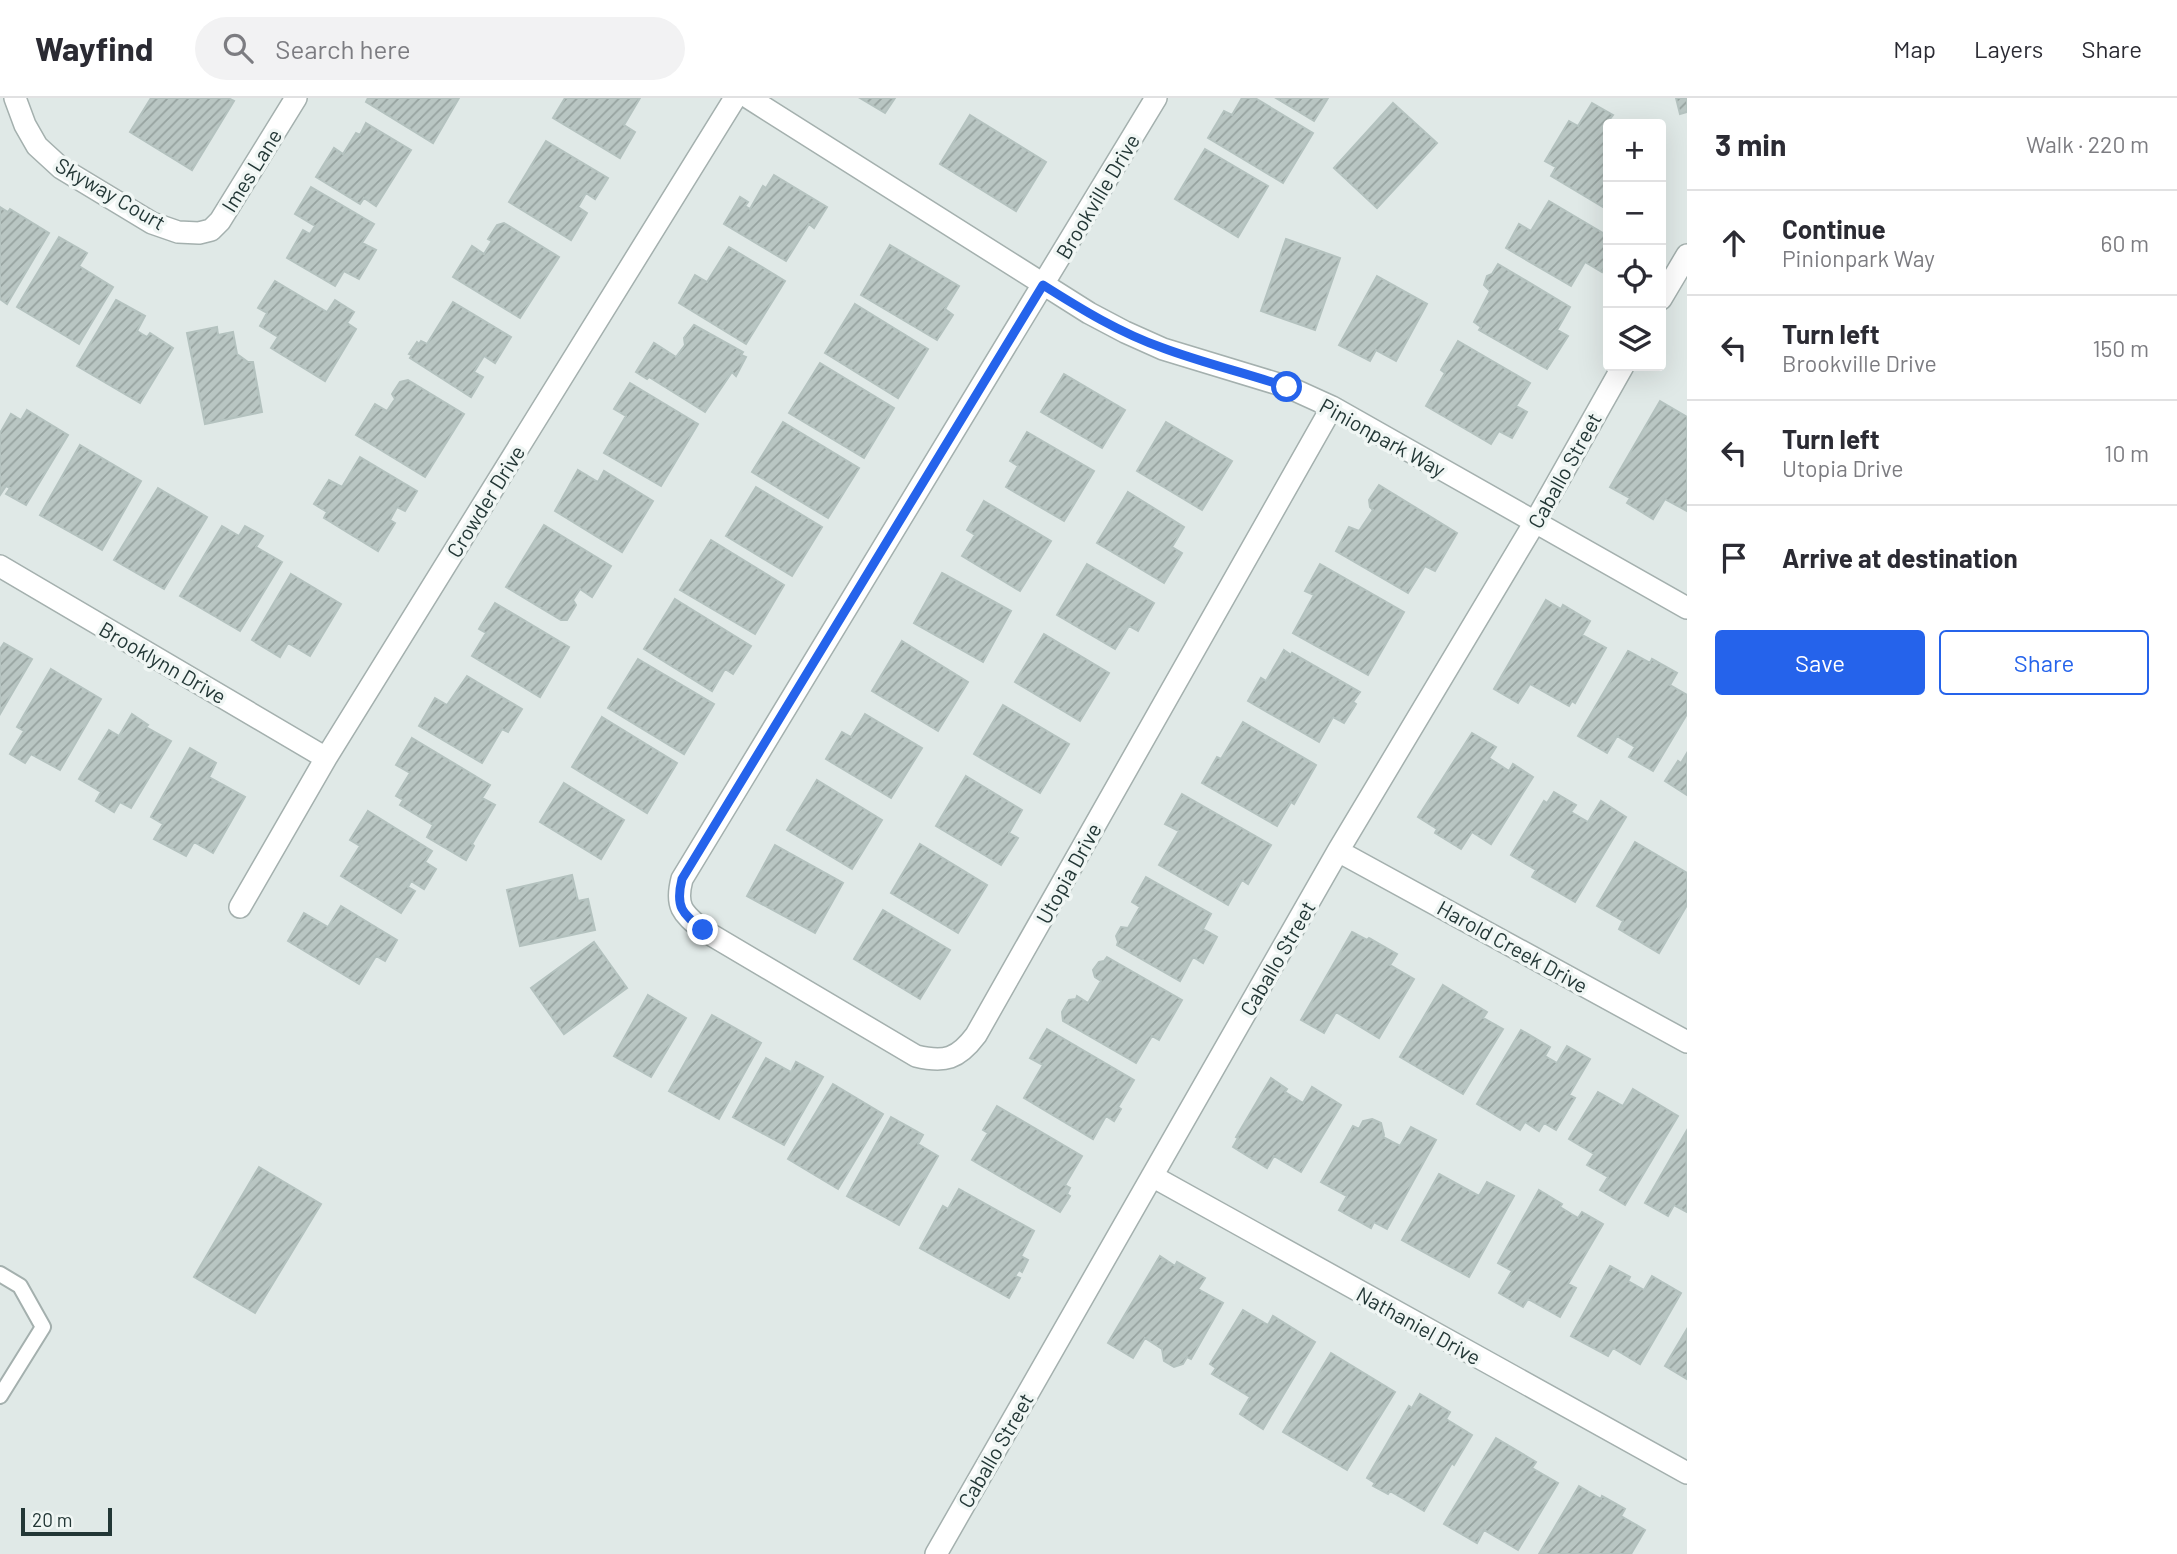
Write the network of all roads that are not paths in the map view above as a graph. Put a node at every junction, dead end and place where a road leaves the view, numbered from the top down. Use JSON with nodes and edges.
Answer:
{"nodes":[{"id":1,"x":15,"y":98,"type":"edge"},
{"id":2,"x":296,"y":98,"type":"edge"},
{"id":3,"x":735,"y":98,"type":"edge"},
{"id":4,"x":748,"y":98,"type":"edge"},
{"id":5,"x":1156,"y":98,"type":"edge"},
{"id":6,"x":199,"y":233,"type":"joint"},
{"id":7,"x":1687,"y":255,"type":"edge"},
{"id":8,"x":1043,"y":285,"type":"junction"},
{"id":9,"x":1666,"y":291,"type":"edge"},
{"id":10,"x":1620,"y":371,"type":"edge"},
{"id":11,"x":1332,"y":407,"type":"junction"},
{"id":12,"x":1535,"y":522,"type":"junction"},
{"id":13,"x":0,"y":566,"type":"edge"},
{"id":14,"x":1687,"y":608,"type":"edge"},
{"id":15,"x":327,"y":758,"type":"junction"},
{"id":16,"x":1338,"y":851,"type":"junction"},
{"id":17,"x":240,"y":908,"type":"dead end"},
{"id":18,"x":681,"y":909,"type":"joint"},
{"id":19,"x":1687,"y":1042,"type":"edge"},
{"id":20,"x":1152,"y":1176,"type":"junction"},
{"id":21,"x":0,"y":1275,"type":"edge"},
{"id":22,"x":0,"y":1396,"type":"edge"},
{"id":23,"x":1687,"y":1473,"type":"edge"},
{"id":24,"x":936,"y":1554,"type":"edge"}],
"edges":[{"from":1,"to":6,"type":"street","name":"Skyway Court"},
{"from":2,"to":6,"type":"street","name":"Imes Lane"},
{"from":3,"to":15,"type":"street","name":"Crowder Drive"},
{"from":4,"to":8,"type":"street","name":"Pinionpark Way"},
{"from":5,"to":8,"type":"street","name":"Brookville Drive"},
{"from":7,"to":9,"type":"street"},
{"from":8,"to":11,"type":"street","name":"Pinionpark Way"},
{"from":8,"to":18,"type":"street","name":"Brookville Drive"},
{"from":10,"to":12,"type":"street","name":"Caballo Street"},
{"from":11,"to":12,"type":"street","name":"Pinionpark Way"},
{"from":11,"to":18,"type":"street","name":"Utopia Drive"},
{"from":12,"to":14,"type":"street","name":"Pinionpark Way"},
{"from":12,"to":16,"type":"street","name":"Caballo Street"},
{"from":13,"to":15,"type":"street","name":"Brooklynn Drive"},
{"from":15,"to":17,"type":"street","name":"Crowder Drive"},
{"from":16,"to":19,"type":"street","name":"Harold Creek Drive"},
{"from":16,"to":20,"type":"street","name":"Caballo Street"},
{"from":20,"to":23,"type":"street","name":"Nathaniel Drive"},
{"from":20,"to":24,"type":"street","name":"Caballo Street"},
{"from":21,"to":22,"type":"lane"}]}
